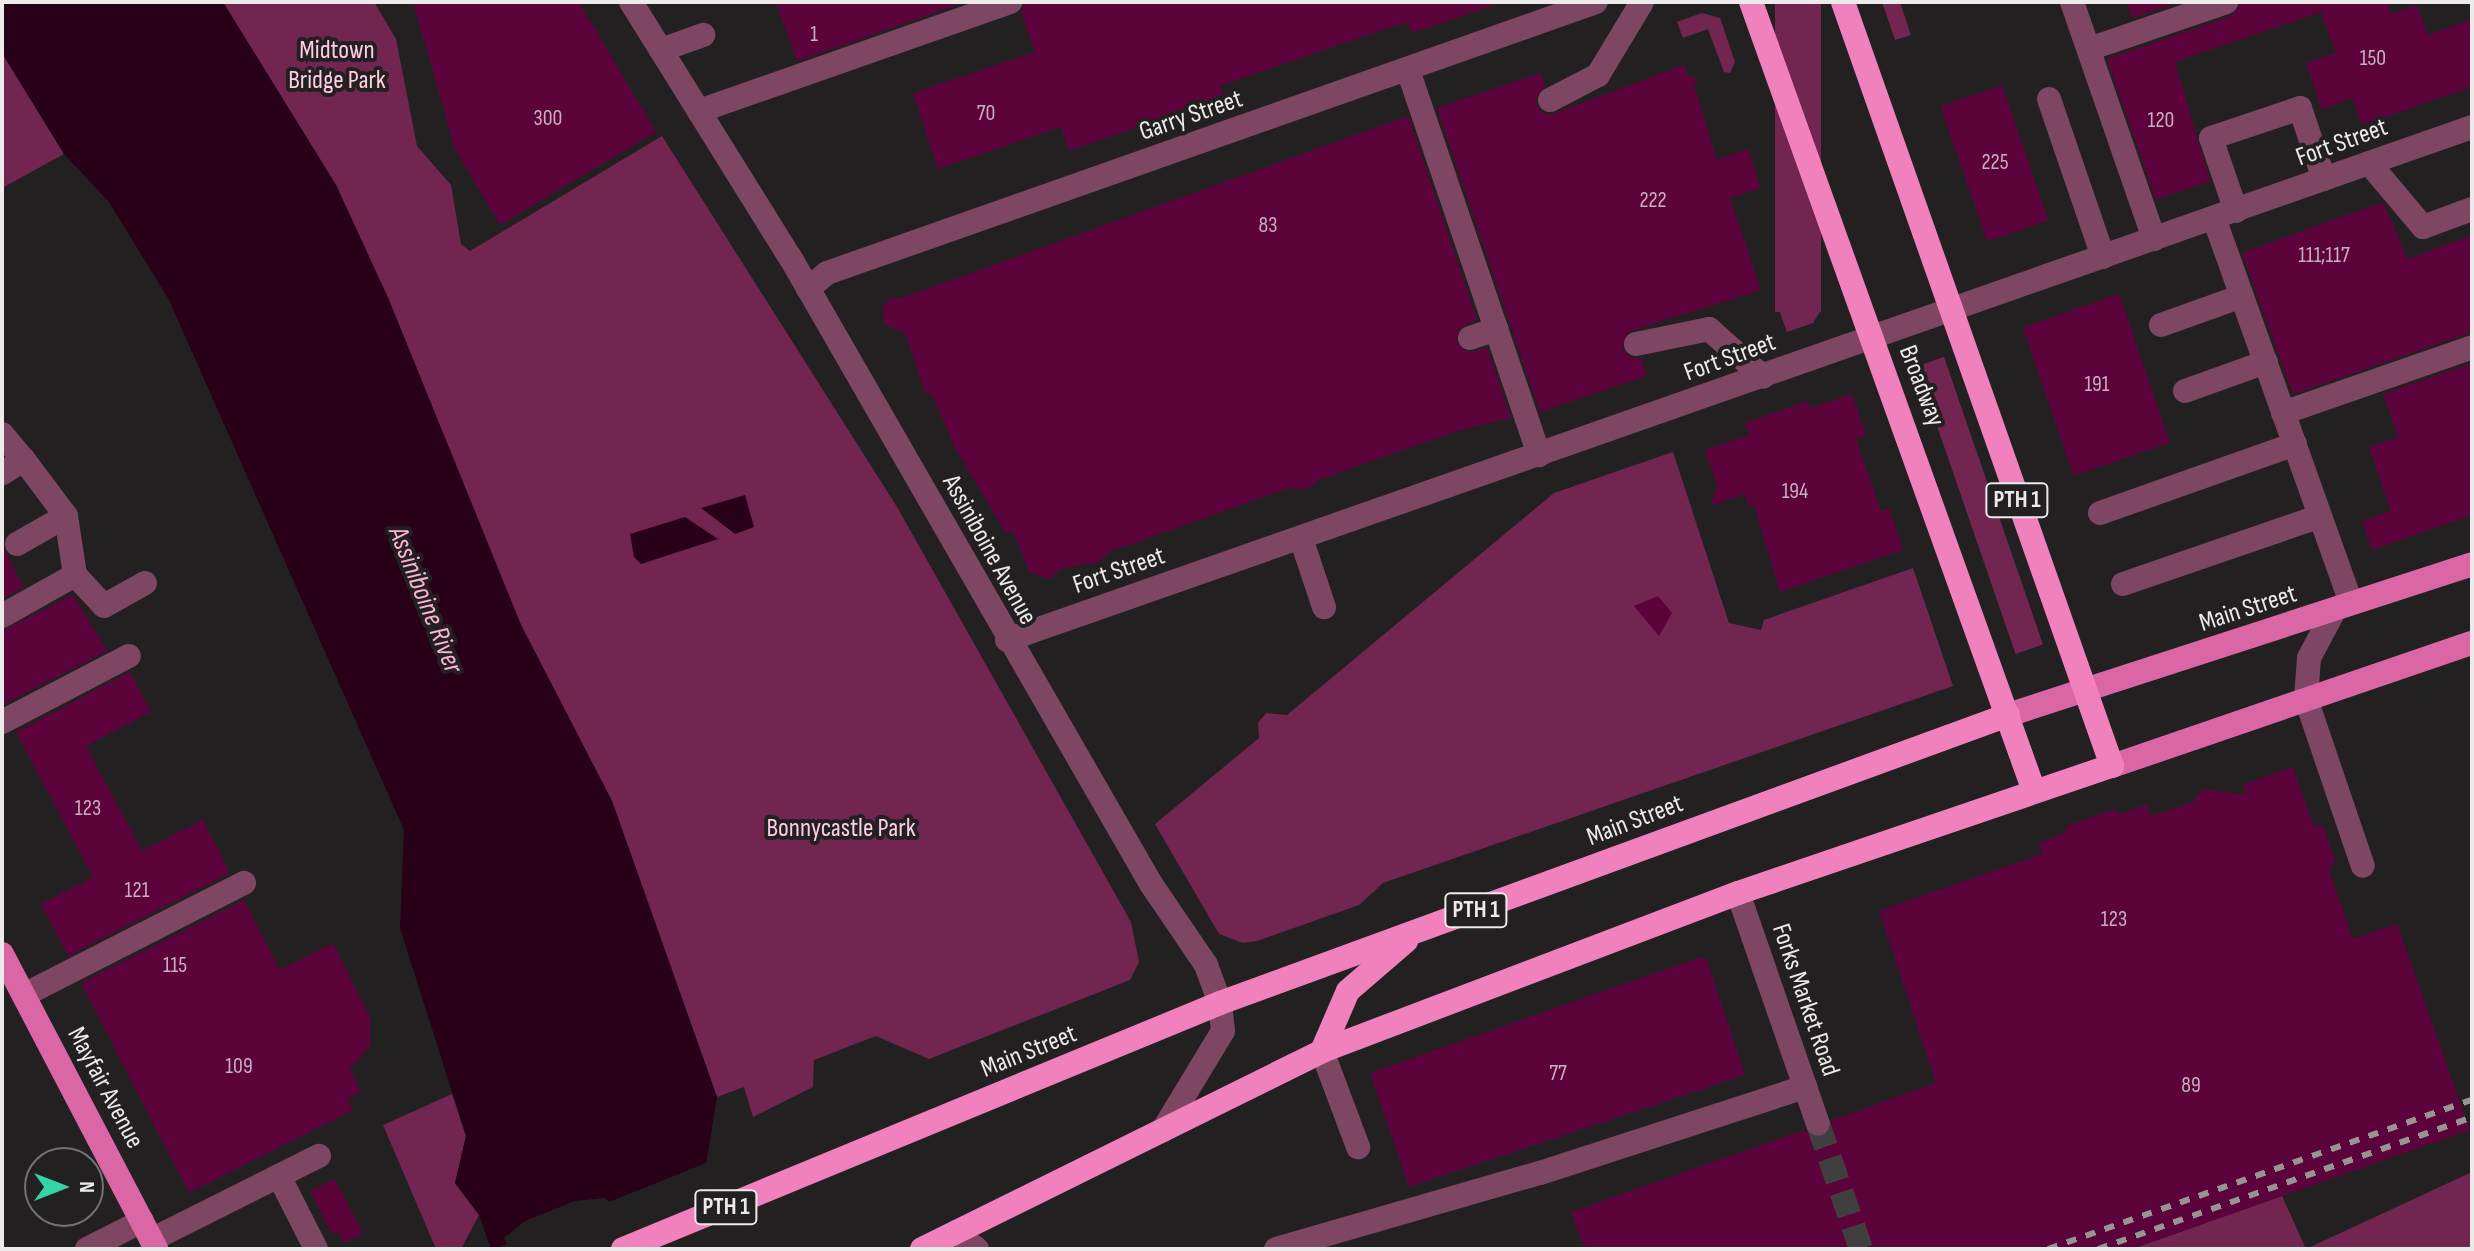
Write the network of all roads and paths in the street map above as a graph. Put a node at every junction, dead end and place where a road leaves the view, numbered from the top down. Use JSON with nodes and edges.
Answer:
{"nodes":[{"id":1,"x":631,"y":2,"type":"edge"},
{"id":2,"x":1010,"y":2,"type":"edge"},
{"id":3,"x":1596,"y":2,"type":"edge"},
{"id":4,"x":1642,"y":2,"type":"edge"},
{"id":5,"x":1751,"y":2,"type":"edge"},
{"id":6,"x":1843,"y":2,"type":"edge"},
{"id":7,"x":2072,"y":2,"type":"edge"},
{"id":8,"x":2226,"y":2,"type":"edge"},
{"id":9,"x":1538,"y":12,"type":"edge"},
{"id":10,"x":703,"y":35,"type":"dead end"},
{"id":11,"x":2089,"y":49,"type":"junction"},
{"id":12,"x":661,"y":50,"type":"junction"},
{"id":13,"x":1408,"y":70,"type":"junction"},
{"id":14,"x":2049,"y":99,"type":"dead end"},
{"id":15,"x":1550,"y":100,"type":"dead end"},
{"id":16,"x":699,"y":111,"type":"junction"},
{"id":17,"x":2472,"y":127,"type":"edge"},
{"id":18,"x":2369,"y":163,"type":"junction"},
{"id":19,"x":2324,"y":179,"type":"junction"},
{"id":20,"x":2472,"y":209,"type":"edge"},
{"id":21,"x":2225,"y":215,"type":"junction"},
{"id":22,"x":2154,"y":239,"type":"junction"},
{"id":23,"x":2103,"y":257,"type":"junction"},
{"id":24,"x":808,"y":289,"type":"junction"},
{"id":25,"x":2242,"y":296,"type":"junction"},
{"id":26,"x":1950,"y":311,"type":"junction"},
{"id":27,"x":2161,"y":325,"type":"dead end"},
{"id":28,"x":1496,"y":329,"type":"junction"},
{"id":29,"x":1872,"y":337,"type":"junction"},
{"id":30,"x":1470,"y":338,"type":"dead end"},
{"id":31,"x":1636,"y":344,"type":"dead end"},
{"id":32,"x":2472,"y":347,"type":"edge"},
{"id":33,"x":2266,"y":362,"type":"junction"},
{"id":34,"x":1763,"y":377,"type":"junction"},
{"id":35,"x":2185,"y":391,"type":"dead end"},
{"id":36,"x":2283,"y":413,"type":"junction"},
{"id":37,"x":2,"y":434,"type":"edge"},
{"id":38,"x":2295,"y":444,"type":"junction"},
{"id":39,"x":1539,"y":455,"type":"junction"},
{"id":40,"x":24,"y":460,"type":"junction"},
{"id":41,"x":2,"y":473,"type":"edge"},
{"id":42,"x":2100,"y":513,"type":"dead end"},
{"id":43,"x":66,"y":516,"type":"junction"},
{"id":44,"x":2320,"y":516,"type":"junction"},
{"id":45,"x":1301,"y":538,"type":"junction"},
{"id":46,"x":17,"y":544,"type":"dead end"},
{"id":47,"x":2472,"y":564,"type":"edge"},
{"id":48,"x":75,"y":575,"type":"junction"},
{"id":49,"x":145,"y":583,"type":"dead end"},
{"id":50,"x":2123,"y":584,"type":"dead end"},
{"id":51,"x":2343,"y":606,"type":"junction"},
{"id":52,"x":1324,"y":607,"type":"dead end"},
{"id":53,"x":2,"y":616,"type":"edge"},
{"id":54,"x":1007,"y":640,"type":"junction"},
{"id":55,"x":2472,"y":643,"type":"edge"},
{"id":56,"x":129,"y":656,"type":"dead end"},
{"id":57,"x":2085,"y":690,"type":"junction"},
{"id":58,"x":2306,"y":699,"type":"junction"},
{"id":59,"x":2008,"y":715,"type":"junction"},
{"id":60,"x":2,"y":722,"type":"edge"},
{"id":61,"x":2112,"y":766,"type":"junction"},
{"id":62,"x":2034,"y":791,"type":"junction"},
{"id":63,"x":2363,"y":866,"type":"dead end"},
{"id":64,"x":244,"y":883,"type":"dead end"},
{"id":65,"x":1738,"y":893,"type":"junction"},
{"id":66,"x":1418,"y":931,"type":"junction"},
{"id":67,"x":2,"y":954,"type":"edge"},
{"id":68,"x":24,"y":995,"type":"junction"},
{"id":69,"x":1220,"y":1003,"type":"junction"},
{"id":70,"x":1322,"y":1051,"type":"junction"},
{"id":71,"x":1805,"y":1087,"type":"junction"},
{"id":72,"x":1818,"y":1124,"type":"tunnel mouth"},
{"id":73,"x":1163,"y":1130,"type":"junction"},
{"id":74,"x":1358,"y":1147,"type":"dead end"},
{"id":75,"x":319,"y":1156,"type":"dead end"},
{"id":76,"x":279,"y":1176,"type":"junction"},
{"id":77,"x":956,"y":1232,"type":"junction"},
{"id":78,"x":149,"y":1237,"type":"edge"},
{"id":79,"x":87,"y":1249,"type":"edge"},
{"id":80,"x":316,"y":1249,"type":"edge"},
{"id":81,"x":623,"y":1249,"type":"edge"},
{"id":82,"x":922,"y":1249,"type":"edge"},
{"id":83,"x":977,"y":1249,"type":"edge"},
{"id":84,"x":1276,"y":1249,"type":"edge"}],
"edges":[{"from":1,"to":12,"type":"street","name":"Assiniboine Avenue"},
{"from":2,"to":16,"type":"street"},
{"from":3,"to":9,"type":"street","name":"Garry Street"},
{"from":4,"to":15,"type":"street"},
{"from":5,"to":29,"type":"highway","name":"Broadway"},
{"from":6,"to":26,"type":"highway","name":"Broadway","number":"PTH 1"},
{"from":7,"to":11,"type":"street"},
{"from":8,"to":11,"type":"street"},
{"from":9,"to":13,"type":"street","name":"Garry Street"},
{"from":10,"to":12,"type":"street"},
{"from":11,"to":22,"type":"street"},
{"from":12,"to":16,"type":"street","name":"Assiniboine Avenue"},
{"from":13,"to":24,"type":"street","name":"Garry Street"},
{"from":13,"to":28,"type":"street"},
{"from":14,"to":23,"type":"street"},
{"from":16,"to":24,"type":"street","name":"Assiniboine Avenue"},
{"from":17,"to":18,"type":"street","name":"Fort Street"},
{"from":18,"to":19,"type":"street","name":"Fort Street"},
{"from":18,"to":20,"type":"street"},
{"from":19,"to":21,"type":"street","name":"Fort Street"},
{"from":19,"to":21,"type":"street"},
{"from":21,"to":22,"type":"street","name":"Fort Street"},
{"from":21,"to":25,"type":"street"},
{"from":22,"to":23,"type":"street","name":"Fort Street"},
{"from":23,"to":26,"type":"street","name":"Fort Street"},
{"from":24,"to":54,"type":"street","name":"Assiniboine Avenue"},
{"from":25,"to":27,"type":"street"},
{"from":25,"to":33,"type":"street"},
{"from":26,"to":29,"type":"street","name":"Fort Street"},
{"from":26,"to":57,"type":"highway","name":"Broadway","number":"PTH 1"},
{"from":28,"to":30,"type":"street"},
{"from":28,"to":39,"type":"street"},
{"from":29,"to":34,"type":"street","name":"Fort Street"},
{"from":29,"to":59,"type":"highway","name":"Broadway"},
{"from":31,"to":34,"type":"street"},
{"from":32,"to":36,"type":"street"},
{"from":33,"to":35,"type":"street"},
{"from":33,"to":36,"type":"street"},
{"from":34,"to":39,"type":"street","name":"Fort Street"},
{"from":36,"to":38,"type":"street"},
{"from":37,"to":40,"type":"street"},
{"from":38,"to":42,"type":"street"},
{"from":38,"to":44,"type":"street"},
{"from":39,"to":45,"type":"street","name":"Fort Street"},
{"from":40,"to":41,"type":"street"},
{"from":40,"to":43,"type":"street"},
{"from":43,"to":46,"type":"street"},
{"from":43,"to":48,"type":"street"},
{"from":44,"to":50,"type":"street"},
{"from":44,"to":51,"type":"street"},
{"from":45,"to":52,"type":"street"},
{"from":45,"to":54,"type":"street","name":"Fort Street"},
{"from":47,"to":51,"type":"main road","name":"Main Street"},
{"from":48,"to":49,"type":"street"},
{"from":48,"to":53,"type":"street"},
{"from":51,"to":57,"type":"main road","name":"Main Street"},
{"from":51,"to":58,"type":"street"},
{"from":54,"to":69,"type":"street","name":"Assiniboine Avenue"},
{"from":55,"to":58,"type":"main road"},
{"from":56,"to":60,"type":"street"},
{"from":57,"to":59,"type":"main road","name":"Main Street"},
{"from":57,"to":61,"type":"highway","name":"Broadway","number":"PTH 1"},
{"from":58,"to":61,"type":"main road"},
{"from":58,"to":63,"type":"street"},
{"from":59,"to":62,"type":"highway","name":"Broadway"},
{"from":59,"to":66,"type":"highway","name":"Main Street","number":"PTH 1"},
{"from":61,"to":62,"type":"highway"},
{"from":62,"to":65,"type":"highway"},
{"from":64,"to":68,"type":"street"},
{"from":65,"to":70,"type":"highway"},
{"from":65,"to":71,"type":"street","name":"Forks Market Road"},
{"from":66,"to":69,"type":"highway","name":"Main Street","number":"PTH 1"},
{"from":66,"to":70,"type":"highway"},
{"from":67,"to":68,"type":"main road","name":"Mayfair Avenue"},
{"from":68,"to":78,"type":"main road","name":"Mayfair Avenue"},
{"from":69,"to":73,"type":"street","name":"Assiniboine Avenue"},
{"from":69,"to":81,"type":"highway","name":"Main Street","number":"PTH 1"},
{"from":70,"to":73,"type":"highway"},
{"from":70,"to":74,"type":"street"},
{"from":71,"to":72,"type":"street","name":"Forks Market Road"},
{"from":71,"to":84,"type":"street"},
{"from":73,"to":77,"type":"highway"},
{"from":75,"to":76,"type":"street"},
{"from":76,"to":78,"type":"street"},
{"from":76,"to":80,"type":"street"},
{"from":77,"to":82,"type":"highway"},
{"from":77,"to":83,"type":"street"},
{"from":78,"to":79,"type":"street"}]}
